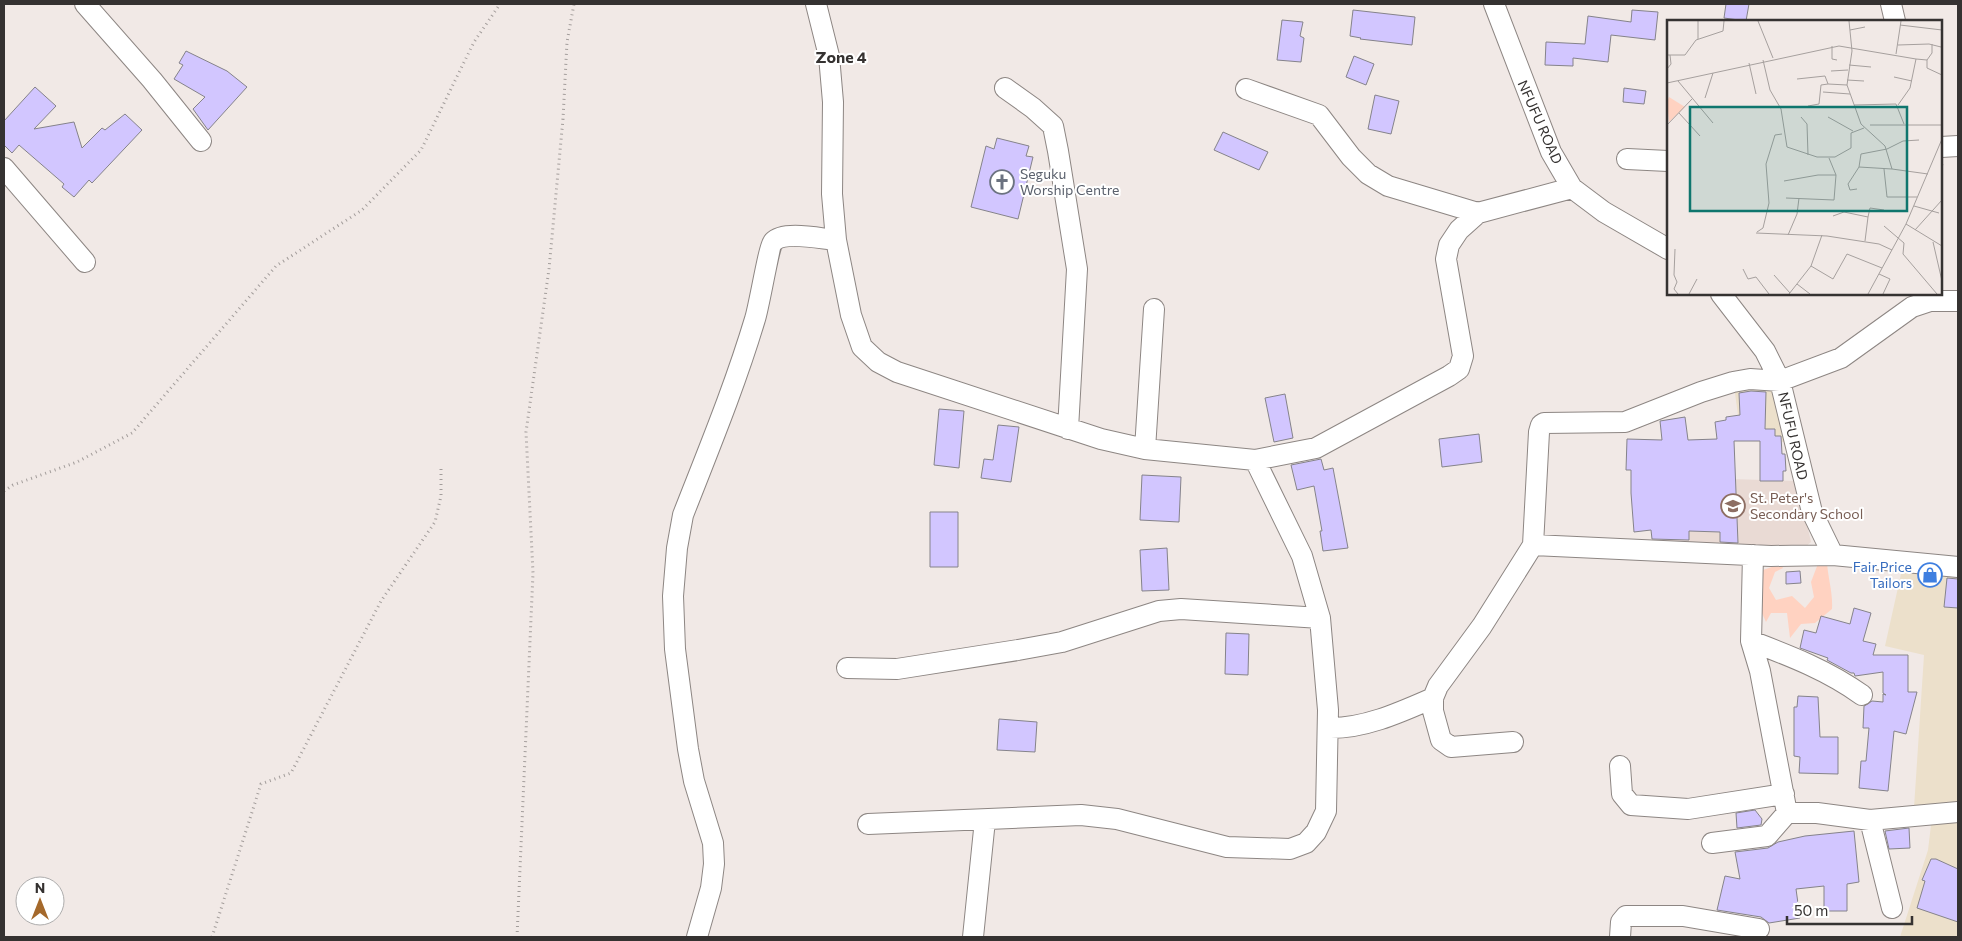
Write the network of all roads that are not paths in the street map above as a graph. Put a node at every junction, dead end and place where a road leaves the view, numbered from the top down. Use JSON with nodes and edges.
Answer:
{"nodes":[{"id":1,"x":85,"y":4,"type":"edge"},
{"id":2,"x":816,"y":4,"type":"edge"},
{"id":3,"x":1494,"y":4,"type":"edge"},
{"id":4,"x":1891,"y":4,"type":"edge"},
{"id":5,"x":1895,"y":20,"type":"edge"},
{"id":6,"x":1005,"y":88,"type":"dead end"},
{"id":7,"x":1246,"y":88,"type":"dead end"},
{"id":8,"x":201,"y":141,"type":"dead end"},
{"id":9,"x":1958,"y":146,"type":"edge"},
{"id":10,"x":1942,"y":147,"type":"edge"},
{"id":11,"x":1627,"y":159,"type":"dead end"},
{"id":12,"x":1667,"y":161,"type":"edge"},
{"id":13,"x":4,"y":168,"type":"edge"},
{"id":14,"x":1572,"y":188,"type":"junction"},
{"id":15,"x":1478,"y":213,"type":"junction"},
{"id":16,"x":836,"y":240,"type":"junction"},
{"id":17,"x":1667,"y":248,"type":"edge"},
{"id":18,"x":85,"y":262,"type":"dead end"},
{"id":19,"x":1722,"y":295,"type":"edge"},
{"id":20,"x":1958,"y":300,"type":"edge"},
{"id":21,"x":1154,"y":308,"type":"dead end"},
{"id":22,"x":1780,"y":381,"type":"junction"},
{"id":23,"x":1068,"y":429,"type":"junction"},
{"id":24,"x":1145,"y":449,"type":"junction"},
{"id":25,"x":1256,"y":460,"type":"junction"},
{"id":26,"x":1533,"y":544,"type":"junction"},
{"id":27,"x":1753,"y":555,"type":"junction"},
{"id":28,"x":1833,"y":555,"type":"junction"},
{"id":29,"x":1958,"y":567,"type":"edge"},
{"id":30,"x":1320,"y":618,"type":"junction"},
{"id":31,"x":1751,"y":641,"type":"junction"},
{"id":32,"x":847,"y":668,"type":"dead end"},
{"id":33,"x":1862,"y":695,"type":"dead end"},
{"id":34,"x":1433,"y":698,"type":"junction"},
{"id":35,"x":1328,"y":728,"type":"junction"},
{"id":36,"x":1513,"y":742,"type":"dead end"},
{"id":37,"x":1620,"y":766,"type":"dead end"},
{"id":38,"x":1786,"y":803,"type":"junction"},
{"id":39,"x":1958,"y":812,"type":"edge"},
{"id":40,"x":985,"y":820,"type":"junction"},
{"id":41,"x":1870,"y":820,"type":"junction"},
{"id":42,"x":868,"y":824,"type":"dead end"},
{"id":43,"x":1712,"y":843,"type":"dead end"},
{"id":44,"x":1892,"y":908,"type":"dead end"},
{"id":45,"x":1759,"y":929,"type":"dead end"},
{"id":46,"x":698,"y":937,"type":"edge"},
{"id":47,"x":973,"y":937,"type":"edge"},
{"id":48,"x":1620,"y":937,"type":"edge"}],
"edges":[{"from":1,"to":8,"type":"street"},
{"from":2,"to":16,"type":"street"},
{"from":3,"to":14,"type":"street","name":"NFUFU ROAD"},
{"from":4,"to":5,"type":"street"},
{"from":6,"to":23,"type":"street"},
{"from":7,"to":15,"type":"street"},
{"from":9,"to":10,"type":"street"},
{"from":11,"to":12,"type":"street"},
{"from":13,"to":18,"type":"street"},
{"from":14,"to":15,"type":"street"},
{"from":14,"to":17,"type":"street","name":"NFUFU ROAD"},
{"from":15,"to":25,"type":"street"},
{"from":16,"to":23,"type":"street"},
{"from":16,"to":46,"type":"street"},
{"from":19,"to":22,"type":"street","name":"NFUFU ROAD"},
{"from":20,"to":22,"type":"street"},
{"from":21,"to":24,"type":"street"},
{"from":22,"to":26,"type":"street"},
{"from":22,"to":28,"type":"street","name":"NFUFU ROAD"},
{"from":23,"to":24,"type":"street"},
{"from":24,"to":25,"type":"street"},
{"from":25,"to":30,"type":"street"},
{"from":26,"to":27,"type":"street"},
{"from":26,"to":34,"type":"street"},
{"from":27,"to":28,"type":"street"},
{"from":27,"to":31,"type":"street"},
{"from":28,"to":29,"type":"street"},
{"from":30,"to":32,"type":"street"},
{"from":30,"to":35,"type":"street"},
{"from":31,"to":33,"type":"street"},
{"from":31,"to":38,"type":"street"},
{"from":34,"to":35,"type":"street"},
{"from":34,"to":36,"type":"street"},
{"from":35,"to":40,"type":"street"},
{"from":37,"to":38,"type":"street"},
{"from":38,"to":41,"type":"street"},
{"from":38,"to":43,"type":"street"},
{"from":39,"to":41,"type":"street"},
{"from":40,"to":42,"type":"street"},
{"from":40,"to":47,"type":"street"},
{"from":41,"to":44,"type":"street"},
{"from":45,"to":48,"type":"street"}]}
